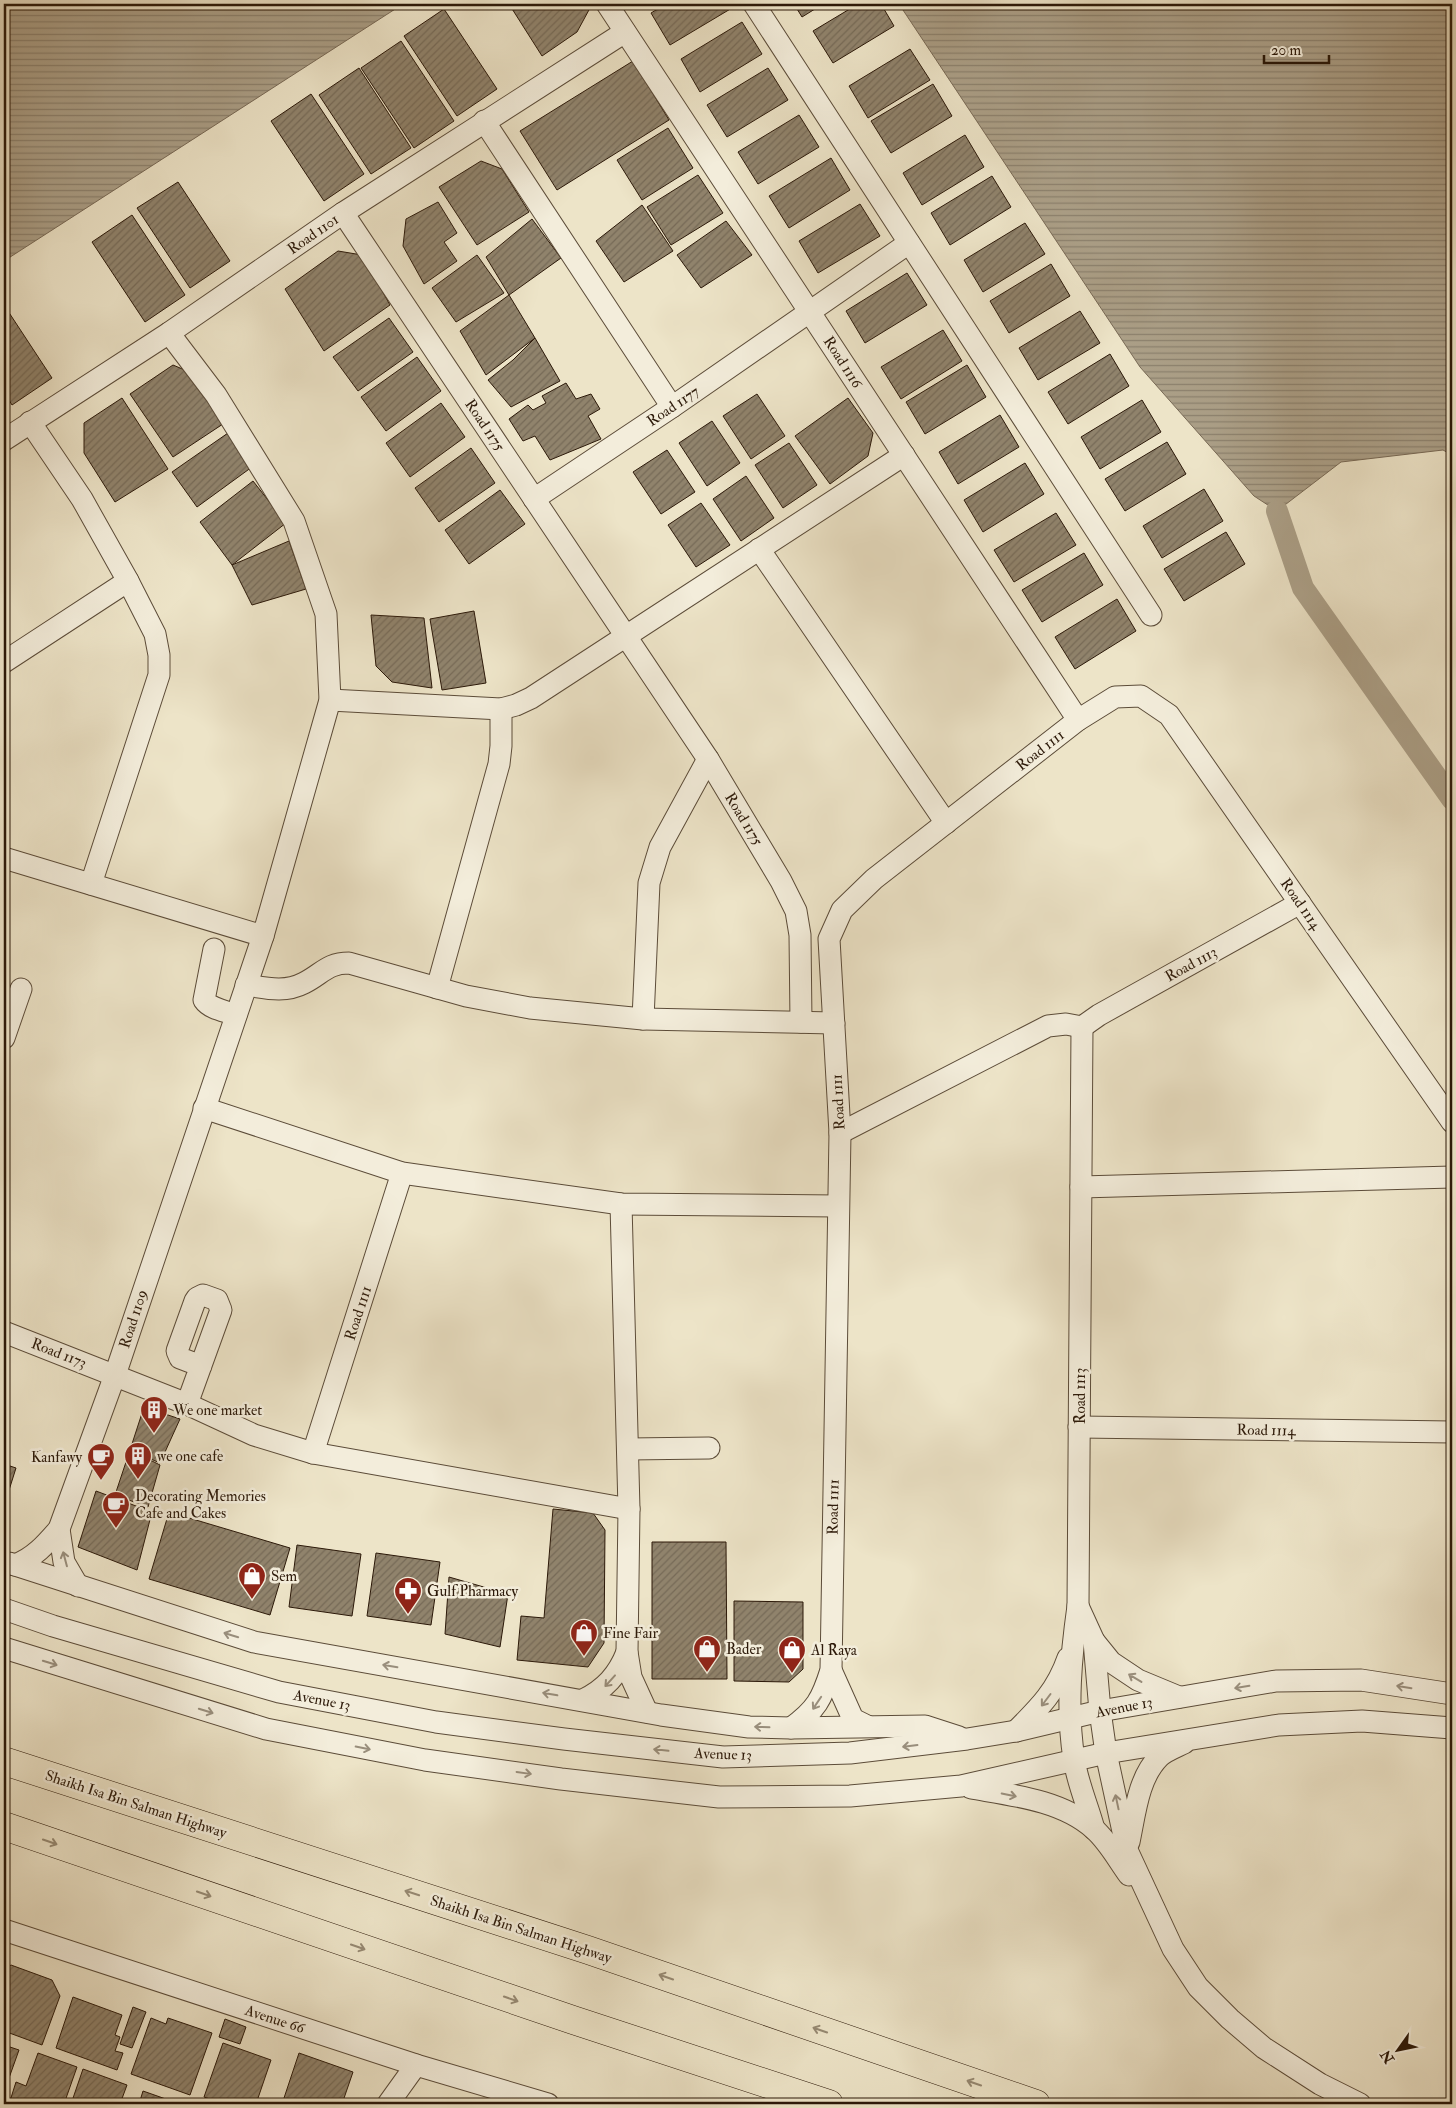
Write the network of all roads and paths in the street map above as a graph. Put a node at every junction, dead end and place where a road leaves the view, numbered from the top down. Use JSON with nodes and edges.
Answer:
{"nodes":[{"id":1,"x":607,"y":4,"type":"edge"},
{"id":2,"x":754,"y":4,"type":"edge"},
{"id":3,"x":625,"y":32,"type":"junction"},
{"id":4,"x":484,"y":121,"type":"junction"},
{"id":5,"x":343,"y":213,"type":"junction"},
{"id":6,"x":909,"y":243,"type":"junction"},
{"id":7,"x":811,"y":312,"type":"junction"},
{"id":8,"x":169,"y":333,"type":"junction"},
{"id":9,"x":672,"y":407,"type":"junction"},
{"id":10,"x":30,"y":422,"type":"junction"},
{"id":11,"x":4,"y":440,"type":"edge"},
{"id":12,"x":904,"y":455,"type":"junction"},
{"id":13,"x":534,"y":499,"type":"junction"},
{"id":14,"x":759,"y":550,"type":"junction"},
{"id":15,"x":128,"y":581,"type":"junction"},
{"id":16,"x":1151,"y":615,"type":"dead end"},
{"id":17,"x":626,"y":637,"type":"junction"},
{"id":18,"x":4,"y":662,"type":"edge"},
{"id":19,"x":1141,"y":696,"type":"joint"},
{"id":20,"x":330,"y":700,"type":"junction"},
{"id":21,"x":501,"y":709,"type":"junction"},
{"id":22,"x":1078,"y":720,"type":"junction"},
{"id":23,"x":708,"y":759,"type":"junction"},
{"id":24,"x":946,"y":823,"type":"junction"},
{"id":25,"x":4,"y":858,"type":"edge"},
{"id":26,"x":91,"y":884,"type":"junction"},
{"id":27,"x":1300,"y":903,"type":"junction"},
{"id":28,"x":263,"y":936,"type":"junction"},
{"id":29,"x":214,"y":948,"type":"dead end"},
{"id":30,"x":246,"y":985,"type":"junction"},
{"id":31,"x":437,"y":988,"type":"junction"},
{"id":32,"x":21,"y":989,"type":"dead end"},
{"id":33,"x":236,"y":1015,"type":"junction"},
{"id":34,"x":643,"y":1019,"type":"junction"},
{"id":35,"x":801,"y":1022,"type":"junction"},
{"id":36,"x":834,"y":1024,"type":"junction"},
{"id":37,"x":1082,"y":1027,"type":"junction"},
{"id":38,"x":4,"y":1038,"type":"edge"},
{"id":39,"x":204,"y":1108,"type":"junction"},
{"id":40,"x":1452,"y":1122,"type":"edge"},
{"id":41,"x":840,"y":1132,"type":"junction"},
{"id":42,"x":402,"y":1173,"type":"junction"},
{"id":43,"x":1452,"y":1177,"type":"edge"},
{"id":44,"x":1081,"y":1187,"type":"junction"},
{"id":45,"x":622,"y":1204,"type":"junction"},
{"id":46,"x":837,"y":1206,"type":"junction"},
{"id":47,"x":4,"y":1332,"type":"edge"},
{"id":48,"x":201,"y":1366,"type":"dead end"},
{"id":49,"x":114,"y":1375,"type":"junction"},
{"id":50,"x":187,"y":1404,"type":"junction"},
{"id":51,"x":1080,"y":1427,"type":"junction"},
{"id":52,"x":1452,"y":1432,"type":"edge"},
{"id":53,"x":709,"y":1448,"type":"dead end"},
{"id":54,"x":628,"y":1450,"type":"junction"},
{"id":55,"x":313,"y":1453,"type":"junction"},
{"id":56,"x":629,"y":1509,"type":"junction"},
{"id":57,"x":59,"y":1529,"type":"junction"},
{"id":58,"x":10,"y":1563,"type":"edge"},
{"id":59,"x":78,"y":1586,"type":"junction"},
{"id":60,"x":1078,"y":1606,"type":"junction"},
{"id":61,"x":4,"y":1609,"type":"edge"},
{"id":62,"x":1073,"y":1641,"type":"junction"},
{"id":63,"x":1094,"y":1641,"type":"junction"},
{"id":64,"x":4,"y":1648,"type":"edge"},
{"id":65,"x":627,"y":1652,"type":"junction"},
{"id":66,"x":830,"y":1670,"type":"junction"},
{"id":67,"x":1452,"y":1694,"type":"edge"},
{"id":68,"x":1179,"y":1697,"type":"junction"},
{"id":69,"x":583,"y":1700,"type":"junction"},
{"id":70,"x":648,"y":1712,"type":"junction"},
{"id":71,"x":1100,"y":1712,"type":"junction"},
{"id":72,"x":1070,"y":1718,"type":"junction"},
{"id":73,"x":867,"y":1726,"type":"junction"},
{"id":74,"x":791,"y":1728,"type":"junction"},
{"id":75,"x":1452,"y":1728,"type":"edge"},
{"id":76,"x":1016,"y":1731,"type":"junction"},
{"id":77,"x":1195,"y":1737,"type":"junction"},
{"id":78,"x":967,"y":1739,"type":"junction"},
{"id":79,"x":1106,"y":1753,"type":"junction"},
{"id":80,"x":1074,"y":1760,"type":"junction"},
{"id":81,"x":4,"y":1761,"type":"edge"},
{"id":82,"x":961,"y":1786,"type":"junction"},
{"id":83,"x":4,"y":1826,"type":"edge"},
{"id":84,"x":1094,"y":1829,"type":"junction"},
{"id":85,"x":1127,"y":1850,"type":"junction"},
{"id":86,"x":1154,"y":1908,"type":"junction"},
{"id":87,"x":4,"y":1930,"type":"edge"},
{"id":88,"x":416,"y":2064,"type":"junction"},
{"id":89,"x":520,"y":2100,"type":"edge"},
{"id":90,"x":388,"y":2104,"type":"edge"},
{"id":91,"x":548,"y":2104,"type":"edge"},
{"id":92,"x":829,"y":2104,"type":"edge"},
{"id":93,"x":1036,"y":2104,"type":"edge"},
{"id":94,"x":1360,"y":2104,"type":"edge"}],
"edges":[{"from":1,"to":3,"type":"street","name":"Road 1116"},
{"from":2,"to":6,"type":"street"},
{"from":3,"to":4,"type":"street","name":"Road 1101"},
{"from":3,"to":7,"type":"street","name":"Road 1116"},
{"from":4,"to":5,"type":"street","name":"Road 1101"},
{"from":4,"to":9,"type":"street"},
{"from":5,"to":8,"type":"street","name":"Road 1101"},
{"from":5,"to":13,"type":"street","name":"Road 1175"},
{"from":6,"to":7,"type":"street","name":"Road 1177"},
{"from":6,"to":16,"type":"street"},
{"from":7,"to":9,"type":"street","name":"Road 1177"},
{"from":7,"to":12,"type":"street","name":"Road 1116"},
{"from":8,"to":10,"type":"street","name":"Road 1101"},
{"from":8,"to":20,"type":"street","name":"Road 1109"},
{"from":9,"to":13,"type":"street","name":"Road 1177"},
{"from":10,"to":11,"type":"street","name":"Road 1101"},
{"from":10,"to":15,"type":"street"},
{"from":12,"to":14,"type":"street"},
{"from":12,"to":22,"type":"street","name":"Road 1116"},
{"from":13,"to":17,"type":"street","name":"Road 1175"},
{"from":14,"to":17,"type":"street"},
{"from":14,"to":24,"type":"street"},
{"from":15,"to":18,"type":"street"},
{"from":15,"to":26,"type":"street"},
{"from":17,"to":21,"type":"street"},
{"from":17,"to":23,"type":"street","name":"Road 1175"},
{"from":19,"to":22,"type":"street","name":"Road 1111"},
{"from":19,"to":27,"type":"street","name":"Road 1114"},
{"from":20,"to":21,"type":"street"},
{"from":20,"to":28,"type":"street","name":"Road 1109"},
{"from":21,"to":31,"type":"street"},
{"from":22,"to":24,"type":"street","name":"Road 1111"},
{"from":23,"to":34,"type":"street"},
{"from":23,"to":35,"type":"street","name":"Road 1175"},
{"from":24,"to":36,"type":"street","name":"Road 1111"},
{"from":25,"to":26,"type":"street"},
{"from":26,"to":28,"type":"street"},
{"from":27,"to":37,"type":"street","name":"Road 1113"},
{"from":27,"to":40,"type":"street","name":"Road 1114"},
{"from":28,"to":30,"type":"street","name":"Road 1109"},
{"from":29,"to":33,"type":"street"},
{"from":30,"to":31,"type":"street"},
{"from":30,"to":33,"type":"street","name":"Road 1109"},
{"from":31,"to":34,"type":"street"},
{"from":32,"to":38,"type":"street"},
{"from":33,"to":39,"type":"street","name":"Road 1109"},
{"from":34,"to":35,"type":"street"},
{"from":35,"to":36,"type":"street"},
{"from":36,"to":41,"type":"street","name":"Road 1111"},
{"from":37,"to":41,"type":"street"},
{"from":37,"to":44,"type":"street","name":"Road 1113"},
{"from":39,"to":42,"type":"street"},
{"from":39,"to":49,"type":"street","name":"Road 1109"},
{"from":41,"to":46,"type":"street","name":"Road 1111"},
{"from":42,"to":45,"type":"street"},
{"from":42,"to":55,"type":"street","name":"Road 1111"},
{"from":43,"to":44,"type":"street"},
{"from":44,"to":51,"type":"street","name":"Road 1113"},
{"from":45,"to":46,"type":"street"},
{"from":45,"to":54,"type":"street"},
{"from":46,"to":66,"type":"street","name":"Road 1111"},
{"from":47,"to":49,"type":"street","name":"Road 1173"},
{"from":48,"to":50,"type":"street"},
{"from":49,"to":50,"type":"street","name":"Road 1173"},
{"from":49,"to":57,"type":"street","name":"Road 1109"},
{"from":50,"to":55,"type":"street","name":"Road 1173"},
{"from":51,"to":52,"type":"street","name":"Road 1114"},
{"from":51,"to":60,"type":"street","name":"Road 1113"},
{"from":53,"to":54,"type":"street"},
{"from":54,"to":56,"type":"street"},
{"from":55,"to":56,"type":"street","name":"Road 1173"},
{"from":56,"to":65,"type":"street"},
{"from":57,"to":58,"type":"street","name":"Road 1109"},
{"from":59,"to":57,"type":"street","name":"Road 1109","one_way":true},
{"from":58,"to":59,"type":"street"},
{"from":69,"to":59,"type":"street","one_way":true},
{"from":60,"to":62,"type":"street","name":"Road 1113"},
{"from":60,"to":63,"type":"street","name":"Road 1113"},
{"from":78,"to":61,"type":"street","name":"Avenue 13","one_way":true},
{"from":62,"to":72,"type":"street","name":"Road 1113"},
{"from":62,"to":76,"type":"street","one_way":true},
{"from":68,"to":63,"type":"street","one_way":true},
{"from":63,"to":71,"type":"street","name":"Road 1113"},
{"from":64,"to":82,"type":"street","one_way":true},
{"from":65,"to":69,"type":"street","one_way":true},
{"from":65,"to":70,"type":"street"},
{"from":66,"to":73,"type":"street","name":"Road 1111"},
{"from":66,"to":74,"type":"street","name":"Road 1111","one_way":true},
{"from":67,"to":68,"type":"street","name":"Avenue 13","one_way":true},
{"from":68,"to":71,"type":"street","name":"Avenue 13"},
{"from":69,"to":70,"type":"street"},
{"from":74,"to":70,"type":"street","one_way":true},
{"from":71,"to":72,"type":"street","name":"Avenue 13"},
{"from":71,"to":79,"type":"street","name":"Road 1113"},
{"from":72,"to":76,"type":"street","name":"Avenue 13"},
{"from":72,"to":80,"type":"street","name":"Road 1113"},
{"from":73,"to":74,"type":"street"},
{"from":73,"to":78,"type":"street"},
{"from":75,"to":77,"type":"street"},
{"from":76,"to":78,"type":"street","name":"Avenue 13"},
{"from":77,"to":79,"type":"street"},
{"from":77,"to":85,"type":"street"},
{"from":79,"to":80,"type":"street"},
{"from":85,"to":79,"type":"street","name":"Road 1113","one_way":true},
{"from":80,"to":82,"type":"street"},
{"from":80,"to":84,"type":"street","name":"Road 1113"},
{"from":93,"to":81,"type":"highway","name":"Shaikh Isa Bin Salman Highway","one_way":true},
{"from":82,"to":84,"type":"street","one_way":true},
{"from":83,"to":92,"type":"highway","one_way":true},
{"from":84,"to":86,"type":"street"},
{"from":85,"to":86,"type":"street","name":"Road 1113"},
{"from":86,"to":94,"type":"street"},
{"from":87,"to":88,"type":"street","name":"Avenue 66"},
{"from":88,"to":89,"type":"street","name":"Avenue 66"},
{"from":88,"to":90,"type":"street"},
{"from":89,"to":91,"type":"street","name":"Avenue 66"}]}
